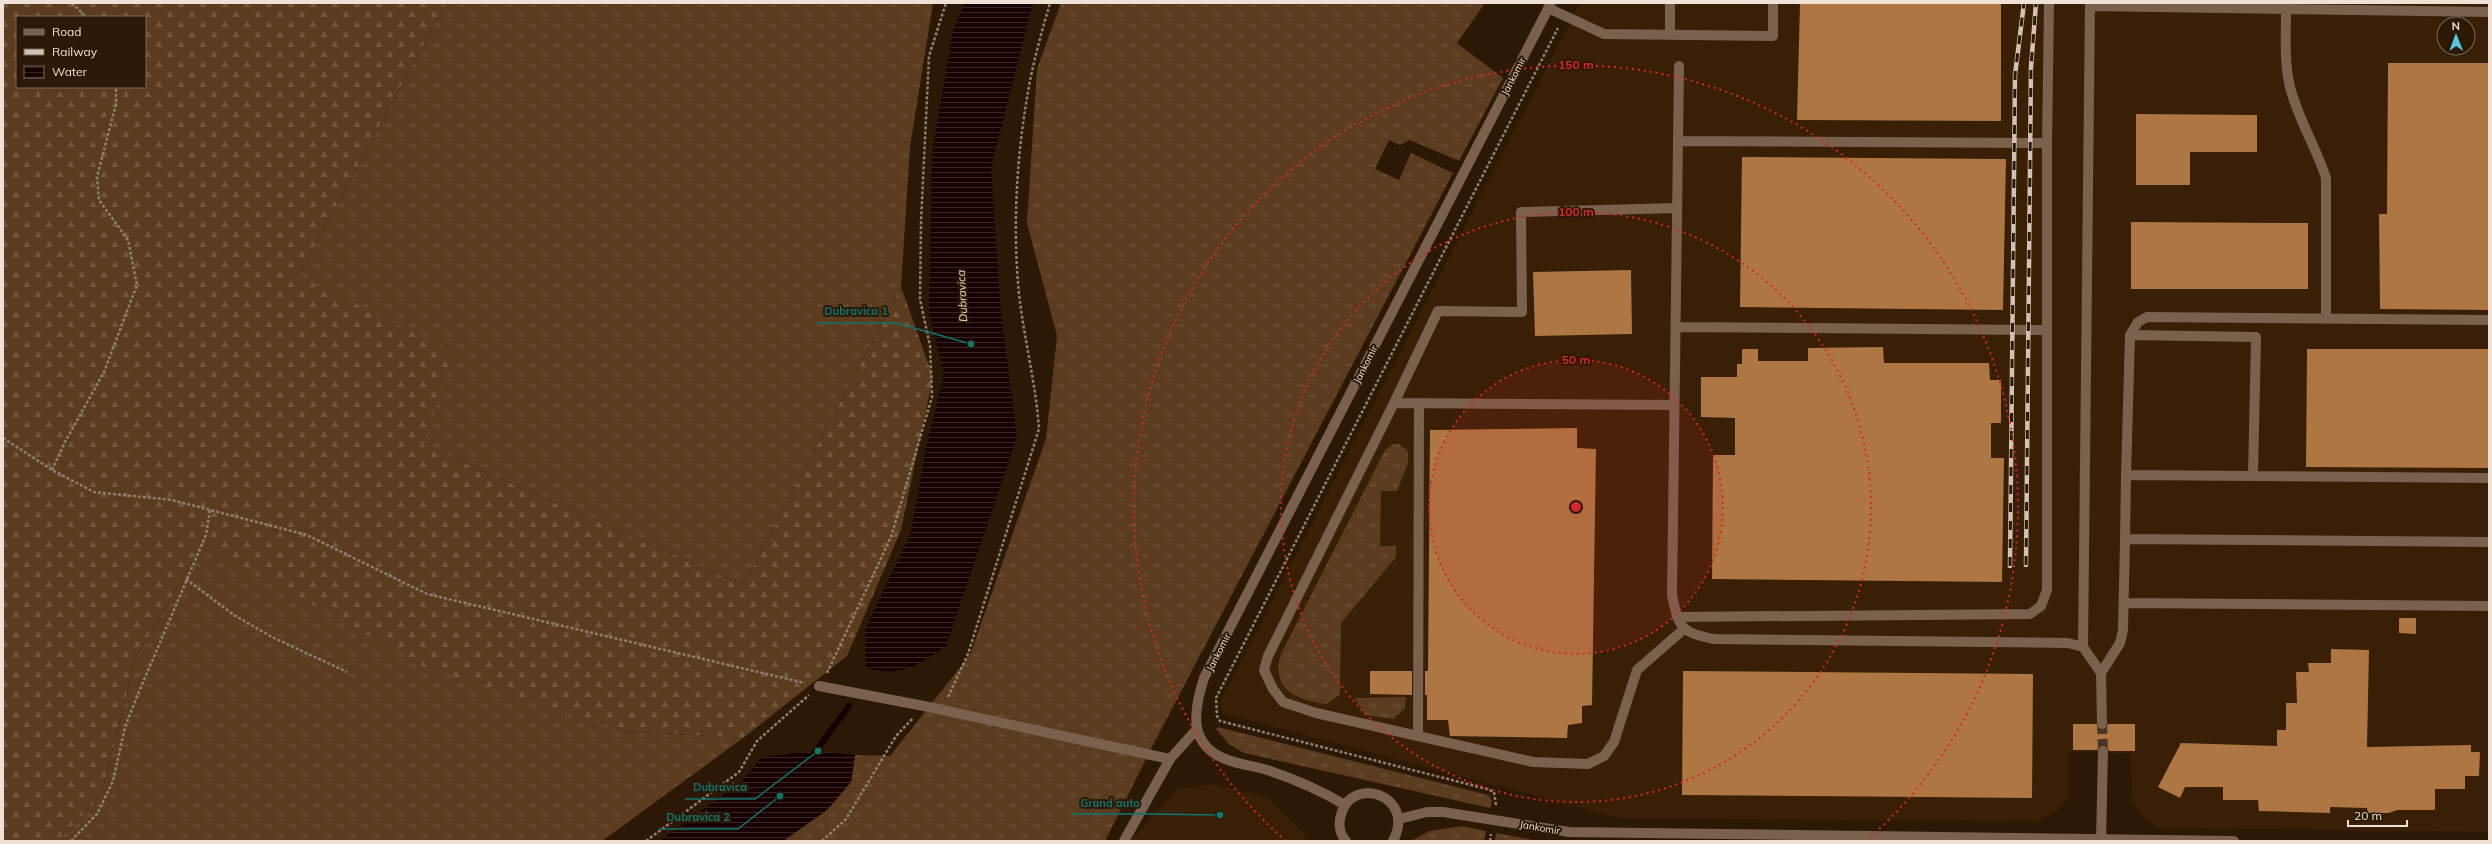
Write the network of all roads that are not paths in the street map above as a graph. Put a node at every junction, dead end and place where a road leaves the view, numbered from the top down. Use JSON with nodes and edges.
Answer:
{"nodes":[{"id":1,"x":1670,"y":3,"type":"edge"},
{"id":2,"x":1773,"y":3,"type":"edge"},
{"id":3,"x":2049,"y":3,"type":"edge"},
{"id":4,"x":2090,"y":5,"type":"edge"},
{"id":5,"x":1549,"y":6,"type":"edge"},
{"id":6,"x":2286,"y":10,"type":"junction"},
{"id":7,"x":2489,"y":12,"type":"edge"},
{"id":8,"x":1670,"y":35,"type":"junction"},
{"id":9,"x":1679,"y":66,"type":"dead end"},
{"id":10,"x":1678,"y":142,"type":"junction"},
{"id":11,"x":2047,"y":143,"type":"junction"},
{"id":12,"x":1677,"y":208,"type":"junction"},
{"id":13,"x":2326,"y":317,"type":"junction"},
{"id":14,"x":2489,"y":320,"type":"edge"},
{"id":15,"x":1676,"y":327,"type":"junction"},
{"id":16,"x":2046,"y":330,"type":"junction"},
{"id":17,"x":2130,"y":335,"type":"junction"},
{"id":18,"x":1394,"y":403,"type":"junction"},
{"id":19,"x":1419,"y":403,"type":"junction"},
{"id":20,"x":1674,"y":405,"type":"junction"},
{"id":21,"x":2126,"y":475,"type":"junction"},
{"id":22,"x":2253,"y":476,"type":"junction"},
{"id":23,"x":2489,"y":478,"type":"edge"},
{"id":24,"x":2125,"y":539,"type":"junction"},
{"id":25,"x":2489,"y":542,"type":"edge"},
{"id":26,"x":2124,"y":603,"type":"junction"},
{"id":27,"x":2489,"y":606,"type":"edge"},
{"id":28,"x":1677,"y":617,"type":"junction"},
{"id":29,"x":1684,"y":629,"type":"junction"},
{"id":30,"x":2083,"y":647,"type":"junction"},
{"id":31,"x":2101,"y":674,"type":"junction"},
{"id":32,"x":819,"y":686,"type":"road end"},
{"id":33,"x":2102,"y":724,"type":"tunnel mouth"},
{"id":34,"x":1196,"y":730,"type":"junction"},
{"id":35,"x":1418,"y":736,"type":"junction"},
{"id":36,"x":2103,"y":750,"type":"tunnel mouth"},
{"id":37,"x":1170,"y":759,"type":"junction"},
{"id":38,"x":1345,"y":805,"type":"junction"},
{"id":39,"x":1399,"y":819,"type":"junction"},
{"id":40,"x":2101,"y":840,"type":"edge"},
{"id":41,"x":1124,"y":841,"type":"edge"},
{"id":42,"x":1346,"y":841,"type":"edge"},
{"id":43,"x":1393,"y":841,"type":"edge"},
{"id":44,"x":2234,"y":841,"type":"edge"}],
"edges":[{"from":1,"to":8,"type":"street"},
{"from":2,"to":8,"type":"street"},
{"from":3,"to":11,"type":"street"},
{"from":4,"to":6,"type":"street"},
{"from":4,"to":30,"type":"street"},
{"from":5,"to":8,"type":"street"},
{"from":5,"to":34,"type":"street","name":"Jankomir"},
{"from":6,"to":7,"type":"street"},
{"from":6,"to":13,"type":"street"},
{"from":9,"to":10,"type":"street"},
{"from":10,"to":11,"type":"street"},
{"from":10,"to":12,"type":"street"},
{"from":11,"to":16,"type":"street"},
{"from":12,"to":15,"type":"street"},
{"from":12,"to":18,"type":"street"},
{"from":13,"to":14,"type":"street"},
{"from":13,"to":17,"type":"street"},
{"from":15,"to":16,"type":"street"},
{"from":15,"to":20,"type":"street"},
{"from":16,"to":28,"type":"street"},
{"from":17,"to":21,"type":"street"},
{"from":17,"to":22,"type":"street"},
{"from":18,"to":19,"type":"street"},
{"from":18,"to":35,"type":"street"},
{"from":19,"to":20,"type":"street"},
{"from":19,"to":35,"type":"street"},
{"from":20,"to":28,"type":"street"},
{"from":21,"to":22,"type":"street"},
{"from":21,"to":24,"type":"street"},
{"from":22,"to":23,"type":"street"},
{"from":24,"to":25,"type":"street"},
{"from":24,"to":26,"type":"street"},
{"from":26,"to":27,"type":"street"},
{"from":26,"to":31,"type":"street"},
{"from":28,"to":29,"type":"street"},
{"from":29,"to":30,"type":"street"},
{"from":29,"to":35,"type":"street"},
{"from":30,"to":31,"type":"street"},
{"from":31,"to":33,"type":"street"},
{"from":32,"to":37,"type":"street"},
{"from":34,"to":37,"type":"street"},
{"from":34,"to":38,"type":"street"},
{"from":36,"to":40,"type":"street"},
{"from":37,"to":41,"type":"street"},
{"from":38,"to":39,"type":"street"},
{"from":38,"to":42,"type":"street"},
{"from":39,"to":40,"type":"street","name":"Jankomir"},
{"from":39,"to":43,"type":"street"},
{"from":40,"to":44,"type":"street","name":"Jankomir"}]}
